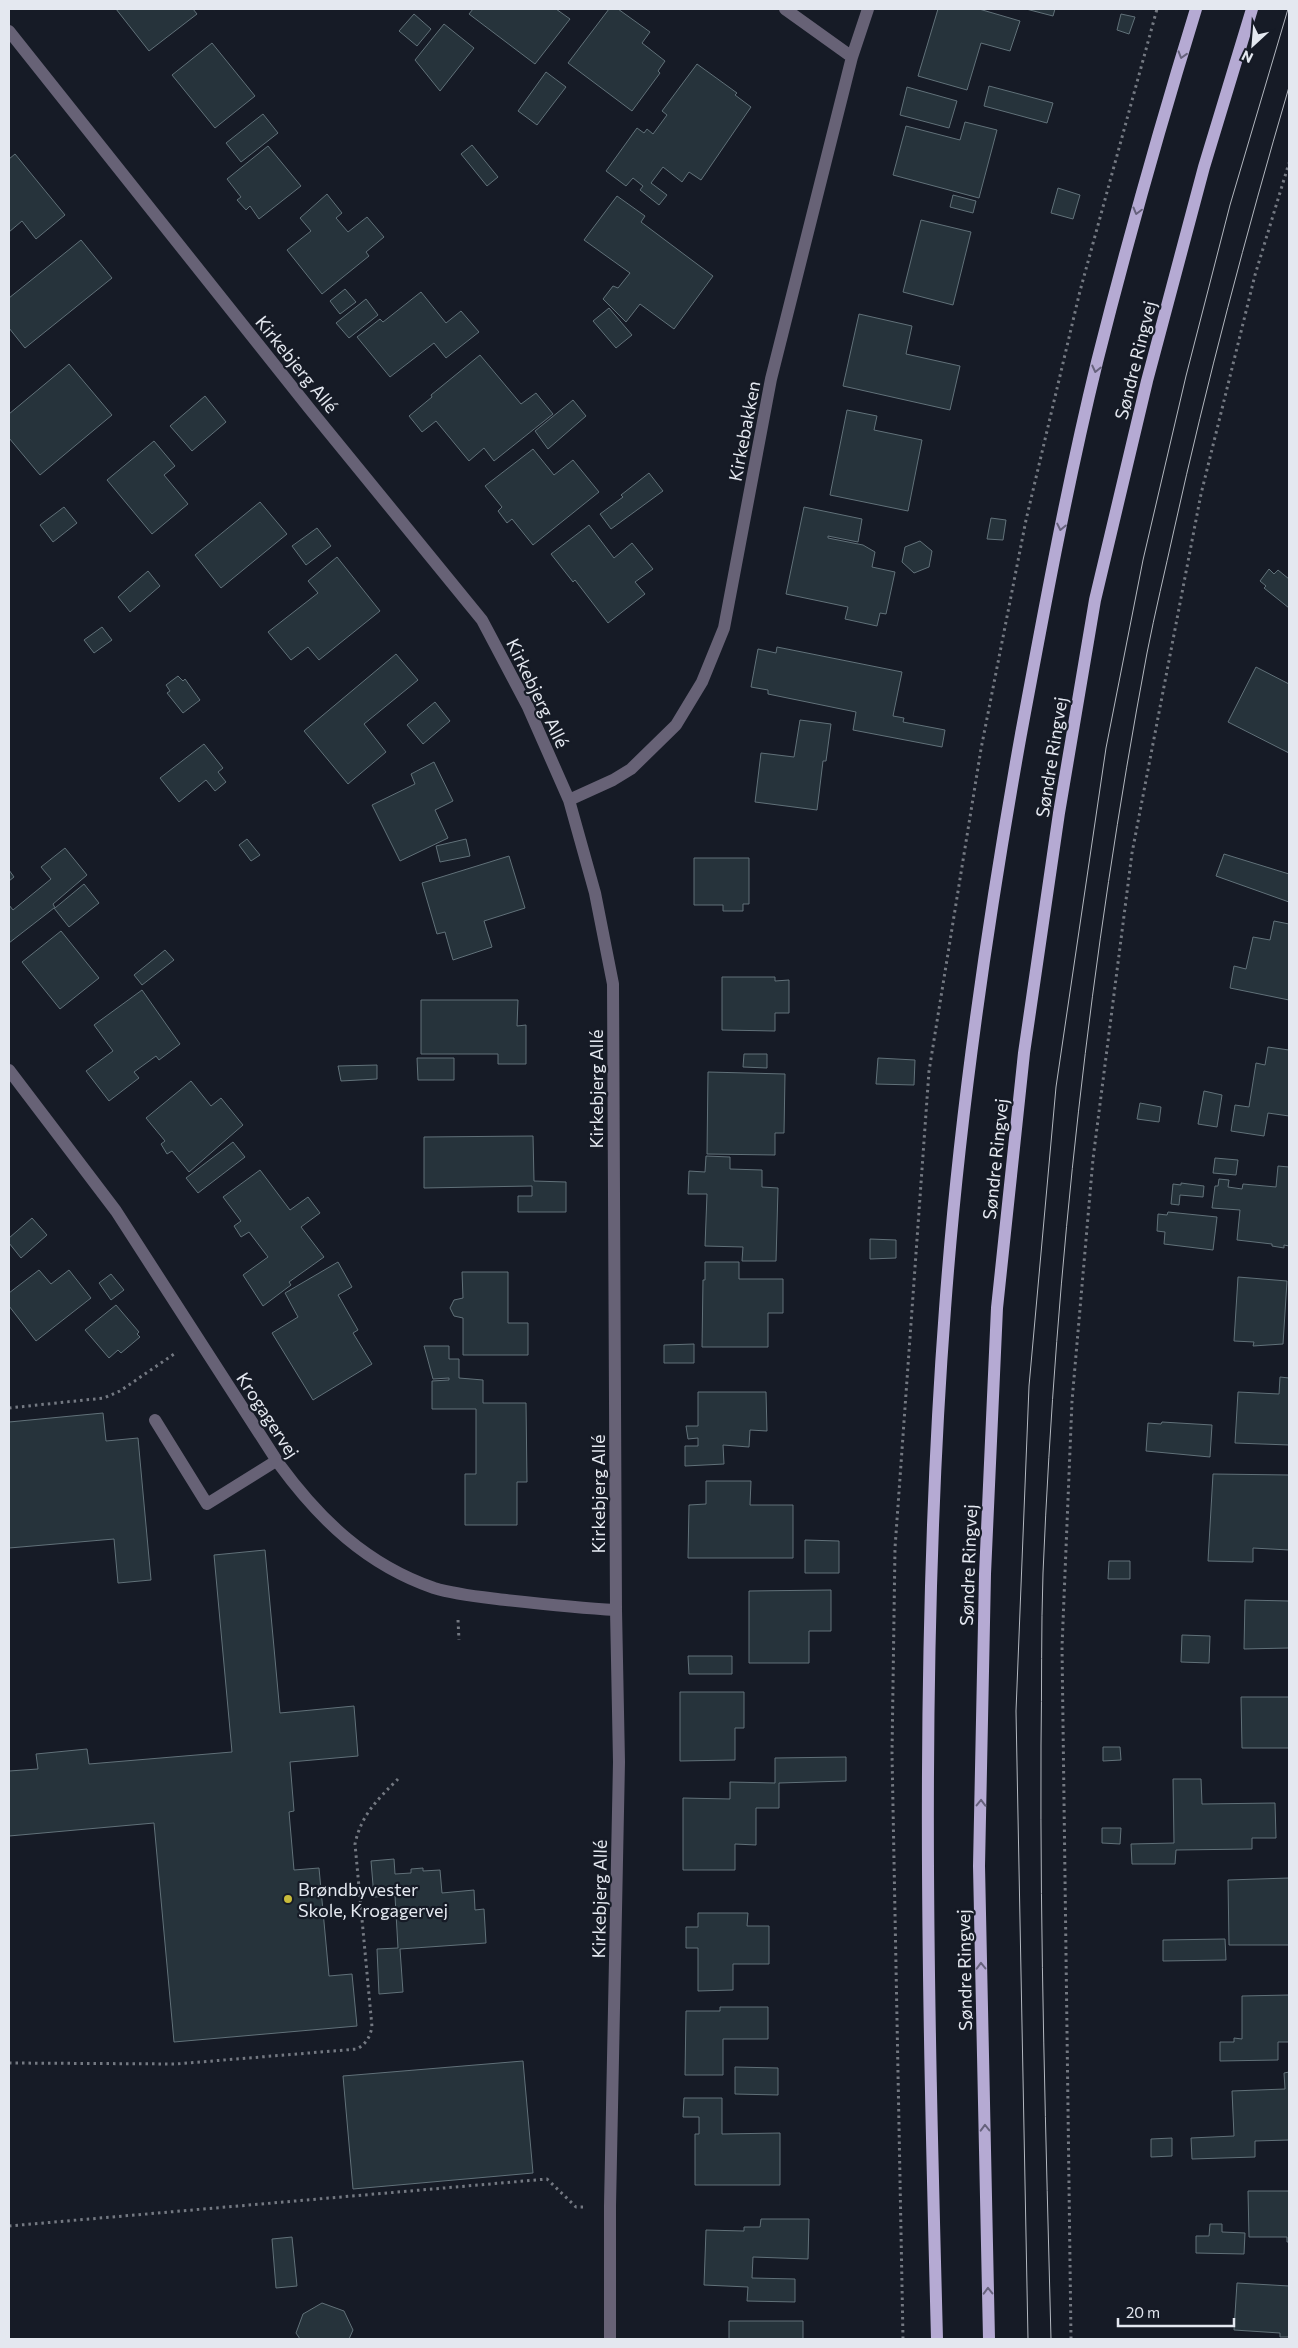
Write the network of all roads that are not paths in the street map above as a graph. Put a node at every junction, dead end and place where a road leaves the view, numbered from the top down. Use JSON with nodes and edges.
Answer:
{"nodes":[{"id":1,"x":785,"y":9,"type":"edge"},
{"id":2,"x":868,"y":9,"type":"edge"},
{"id":3,"x":1196,"y":9,"type":"edge"},
{"id":4,"x":1252,"y":9,"type":"edge"},
{"id":5,"x":9,"y":32,"type":"edge"},
{"id":6,"x":852,"y":57,"type":"junction"},
{"id":7,"x":569,"y":800,"type":"junction"},
{"id":8,"x":9,"y":1070,"type":"edge"},
{"id":9,"x":155,"y":1420,"type":"dead end"},
{"id":10,"x":276,"y":1460,"type":"junction"},
{"id":11,"x":616,"y":1610,"type":"junction"},
{"id":12,"x":610,"y":2339,"type":"edge"},
{"id":13,"x":937,"y":2339,"type":"edge"},
{"id":14,"x":989,"y":2339,"type":"edge"}],
"edges":[{"from":1,"to":6,"type":"street"},
{"from":2,"to":6,"type":"street","name":"Kirkebakken"},
{"from":3,"to":13,"type":"main road","name":"Søndre Ringvej","one_way":true},
{"from":14,"to":4,"type":"main road","name":"Søndre Ringvej","one_way":true},
{"from":5,"to":7,"type":"street","name":"Kirkebjerg Allé"},
{"from":6,"to":7,"type":"street","name":"Kirkebakken"},
{"from":7,"to":11,"type":"street","name":"Kirkebjerg Allé"},
{"from":8,"to":10,"type":"street","name":"Krogagervej"},
{"from":9,"to":10,"type":"street"},
{"from":10,"to":11,"type":"street","name":"Krogagervej"},
{"from":11,"to":12,"type":"street","name":"Kirkebjerg Allé"}]}
